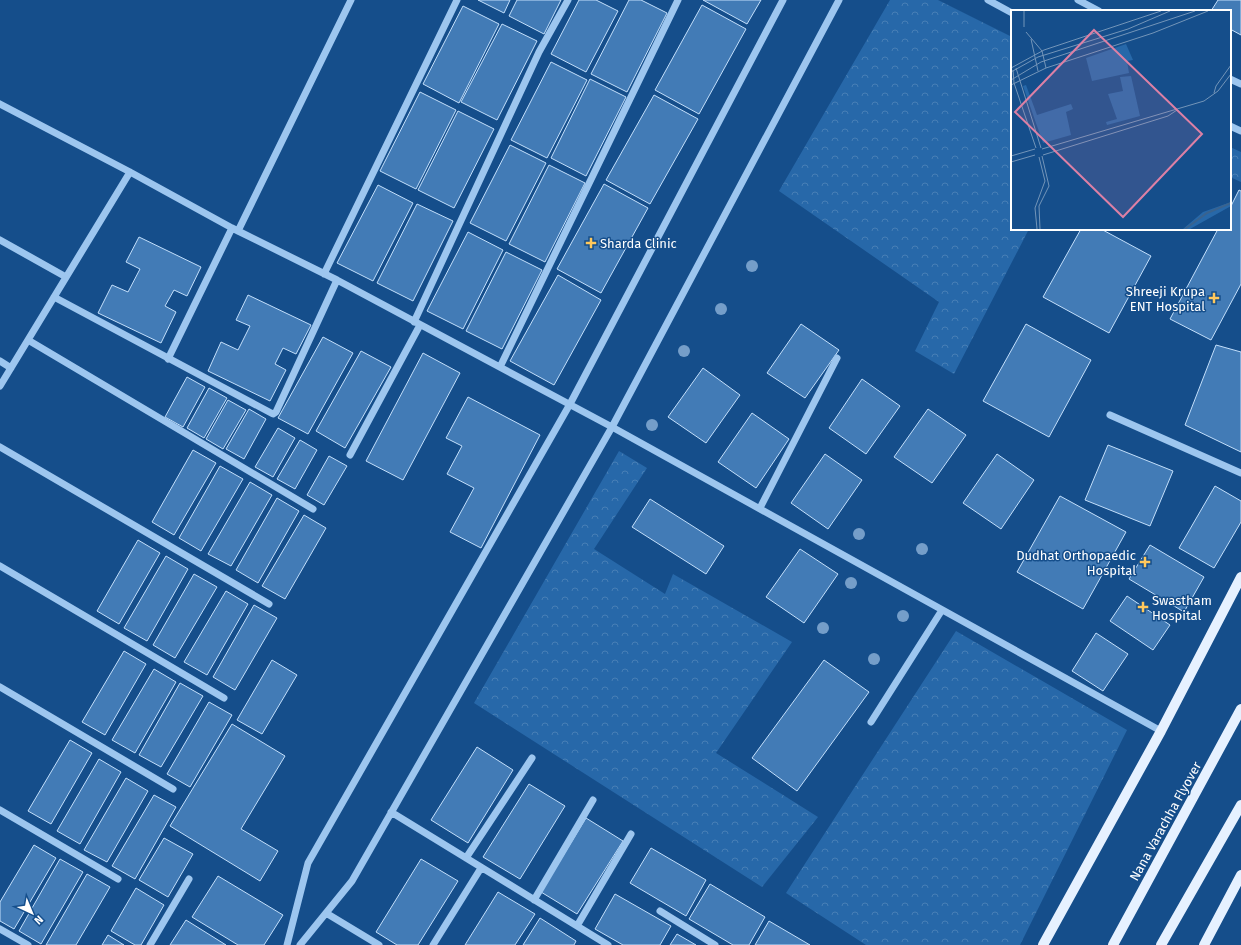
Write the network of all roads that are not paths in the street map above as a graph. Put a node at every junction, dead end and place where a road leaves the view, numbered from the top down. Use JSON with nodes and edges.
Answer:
{"nodes":[{"id":1,"x":351,"y":0,"type":"edge"},
{"id":2,"x":457,"y":0,"type":"edge"},
{"id":3,"x":568,"y":0,"type":"edge"},
{"id":4,"x":678,"y":0,"type":"edge"},
{"id":5,"x":783,"y":0,"type":"edge"},
{"id":6,"x":839,"y":0,"type":"edge"},
{"id":7,"x":988,"y":0,"type":"edge"},
{"id":8,"x":1078,"y":0,"type":"edge"},
{"id":9,"x":1097,"y":10,"type":"edge"},
{"id":10,"x":1011,"y":12,"type":"edge"},
{"id":11,"x":1231,"y":79,"type":"edge"},
{"id":12,"x":1241,"y":84,"type":"edge"},
{"id":13,"x":0,"y":104,"type":"edge"},
{"id":14,"x":1231,"y":126,"type":"edge"},
{"id":15,"x":1241,"y":131,"type":"edge"},
{"id":16,"x":130,"y":172,"type":"junction"},
{"id":17,"x":235,"y":230,"type":"junction"},
{"id":18,"x":0,"y":240,"type":"edge"},
{"id":19,"x":324,"y":274,"type":"junction"},
{"id":20,"x":66,"y":277,"type":"junction"},
{"id":21,"x":337,"y":280,"type":"junction"},
{"id":22,"x":54,"y":297,"type":"junction"},
{"id":23,"x":417,"y":323,"type":"junction"},
{"id":24,"x":28,"y":340,"type":"junction"},
{"id":25,"x":837,"y":358,"type":"dead end"},
{"id":26,"x":168,"y":359,"type":"junction"},
{"id":27,"x":0,"y":361,"type":"edge"},
{"id":28,"x":500,"y":367,"type":"junction"},
{"id":29,"x":11,"y":368,"type":"junction"},
{"id":30,"x":0,"y":386,"type":"edge"},
{"id":31,"x":570,"y":404,"type":"junction"},
{"id":32,"x":1110,"y":415,"type":"dead end"},
{"id":33,"x":612,"y":427,"type":"junction"},
{"id":34,"x":0,"y":447,"type":"edge"},
{"id":35,"x":350,"y":455,"type":"dead end"},
{"id":36,"x":1241,"y":472,"type":"edge"},
{"id":37,"x":760,"y":508,"type":"junction"},
{"id":38,"x":313,"y":509,"type":"dead end"},
{"id":39,"x":0,"y":566,"type":"edge"},
{"id":40,"x":1241,"y":577,"type":"edge"},
{"id":41,"x":269,"y":604,"type":"dead end"},
{"id":42,"x":942,"y":610,"type":"junction"},
{"id":43,"x":0,"y":687,"type":"edge"},
{"id":44,"x":224,"y":698,"type":"dead end"},
{"id":45,"x":1241,"y":709,"type":"edge"},
{"id":46,"x":871,"y":722,"type":"dead end"},
{"id":47,"x":1161,"y":731,"type":"junction"},
{"id":48,"x":532,"y":758,"type":"dead end"},
{"id":49,"x":173,"y":789,"type":"dead end"},
{"id":50,"x":593,"y":800,"type":"dead end"},
{"id":51,"x":1241,"y":805,"type":"edge"},
{"id":52,"x":0,"y":810,"type":"edge"},
{"id":53,"x":391,"y":812,"type":"junction"},
{"id":54,"x":631,"y":834,"type":"dead end"},
{"id":55,"x":466,"y":858,"type":"junction"},
{"id":56,"x":481,"y":868,"type":"junction"},
{"id":57,"x":1241,"y":875,"type":"edge"},
{"id":58,"x":118,"y":879,"type":"dead end"},
{"id":59,"x":189,"y":879,"type":"dead end"},
{"id":60,"x":534,"y":900,"type":"junction"},
{"id":61,"x":660,"y":911,"type":"dead end"},
{"id":62,"x":326,"y":913,"type":"junction"},
{"id":63,"x":577,"y":926,"type":"junction"},
{"id":64,"x":0,"y":929,"type":"edge"},
{"id":65,"x":26,"y":945,"type":"edge"},
{"id":66,"x":150,"y":945,"type":"edge"},
{"id":67,"x":287,"y":945,"type":"edge"},
{"id":68,"x":300,"y":945,"type":"edge"},
{"id":69,"x":379,"y":945,"type":"edge"},
{"id":70,"x":433,"y":945,"type":"edge"},
{"id":71,"x":608,"y":945,"type":"edge"},
{"id":72,"x":715,"y":945,"type":"edge"},
{"id":73,"x":1043,"y":945,"type":"edge"},
{"id":74,"x":1113,"y":945,"type":"edge"},
{"id":75,"x":1161,"y":945,"type":"edge"},
{"id":76,"x":1204,"y":945,"type":"edge"}],
"edges":[{"from":1,"to":17,"type":"street"},
{"from":2,"to":19,"type":"street"},
{"from":3,"to":23,"type":"street"},
{"from":4,"to":28,"type":"street"},
{"from":5,"to":31,"type":"street"},
{"from":6,"to":33,"type":"street"},
{"from":7,"to":10,"type":"street"},
{"from":8,"to":9,"type":"street"},
{"from":11,"to":12,"type":"street"},
{"from":13,"to":16,"type":"street"},
{"from":14,"to":15,"type":"street"},
{"from":16,"to":17,"type":"street"},
{"from":16,"to":20,"type":"street"},
{"from":17,"to":19,"type":"street"},
{"from":17,"to":26,"type":"street"},
{"from":18,"to":20,"type":"street"},
{"from":19,"to":21,"type":"street"},
{"from":20,"to":22,"type":"street"},
{"from":21,"to":23,"type":"street"},
{"from":21,"to":26,"type":"street"},
{"from":22,"to":24,"type":"street"},
{"from":22,"to":26,"type":"street"},
{"from":23,"to":28,"type":"street"},
{"from":23,"to":35,"type":"street"},
{"from":24,"to":29,"type":"street"},
{"from":24,"to":38,"type":"street"},
{"from":25,"to":37,"type":"street"},
{"from":27,"to":29,"type":"street"},
{"from":28,"to":31,"type":"street"},
{"from":29,"to":30,"type":"street"},
{"from":31,"to":33,"type":"street"},
{"from":31,"to":67,"type":"street"},
{"from":32,"to":36,"type":"street"},
{"from":33,"to":37,"type":"street"},
{"from":33,"to":53,"type":"street"},
{"from":34,"to":41,"type":"street"},
{"from":37,"to":42,"type":"street"},
{"from":39,"to":44,"type":"street"},
{"from":40,"to":47,"type":"main road"},
{"from":42,"to":46,"type":"street"},
{"from":42,"to":47,"type":"street"},
{"from":43,"to":49,"type":"street"},
{"from":45,"to":74,"type":"main road","name":"Nana Varachha Flyover"},
{"from":47,"to":73,"type":"main road"},
{"from":48,"to":55,"type":"street"},
{"from":50,"to":60,"type":"street"},
{"from":51,"to":75,"type":"main road"},
{"from":52,"to":58,"type":"street"},
{"from":53,"to":55,"type":"street"},
{"from":53,"to":62,"type":"street"},
{"from":54,"to":63,"type":"street"},
{"from":55,"to":56,"type":"street"},
{"from":56,"to":60,"type":"street"},
{"from":56,"to":70,"type":"street"},
{"from":57,"to":76,"type":"main road"},
{"from":59,"to":66,"type":"street"},
{"from":60,"to":63,"type":"street"},
{"from":61,"to":72,"type":"street"},
{"from":62,"to":68,"type":"street"},
{"from":62,"to":69,"type":"street"},
{"from":63,"to":71,"type":"street"},
{"from":64,"to":65,"type":"street"}]}
